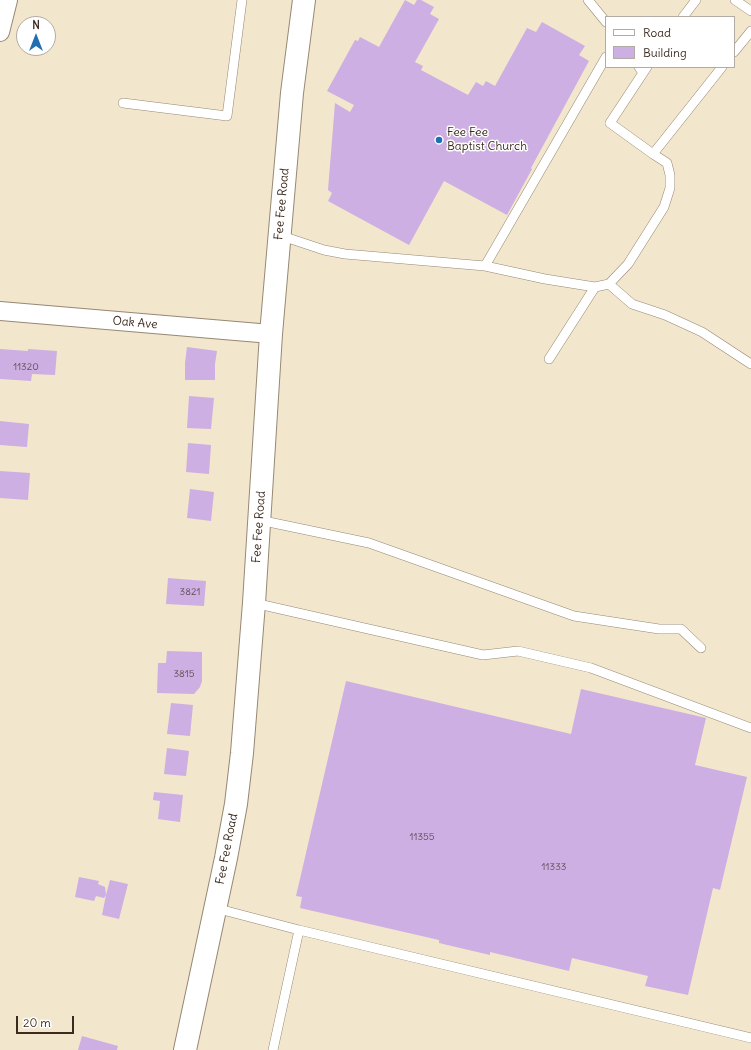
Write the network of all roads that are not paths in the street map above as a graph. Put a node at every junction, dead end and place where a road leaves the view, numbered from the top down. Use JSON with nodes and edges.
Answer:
{"nodes":[{"id":1,"x":8,"y":0,"type":"edge"},
{"id":2,"x":242,"y":0,"type":"edge"},
{"id":3,"x":304,"y":0,"type":"edge"},
{"id":4,"x":588,"y":0,"type":"edge"},
{"id":5,"x":696,"y":0,"type":"edge"},
{"id":6,"x":735,"y":0,"type":"edge"},
{"id":7,"x":751,"y":11,"type":"edge"},
{"id":8,"x":684,"y":16,"type":"edge"},
{"id":9,"x":605,"y":21,"type":"edge"},
{"id":10,"x":751,"y":31,"type":"edge"},
{"id":11,"x":0,"y":32,"type":"edge"},
{"id":12,"x":735,"y":51,"type":"edge"},
{"id":13,"x":605,"y":59,"type":"edge"},
{"id":14,"x":721,"y":68,"type":"edge"},
{"id":15,"x":643,"y":69,"type":"edge"},
{"id":16,"x":123,"y":103,"type":"dead end"},
{"id":17,"x":653,"y":154,"type":"junction"},
{"id":18,"x":279,"y":234,"type":"junction"},
{"id":19,"x":485,"y":266,"type":"junction"},
{"id":20,"x":610,"y":284,"type":"junction"},
{"id":21,"x":595,"y":287,"type":"junction"},
{"id":22,"x":0,"y":311,"type":"edge"},
{"id":23,"x":270,"y":334,"type":"junction"},
{"id":24,"x":549,"y":359,"type":"dead end"},
{"id":25,"x":751,"y":364,"type":"edge"},
{"id":26,"x":259,"y":520,"type":"junction"},
{"id":27,"x":254,"y":603,"type":"junction"},
{"id":28,"x":701,"y":648,"type":"dead end"},
{"id":29,"x":751,"y":728,"type":"edge"},
{"id":30,"x":215,"y":908,"type":"junction"},
{"id":31,"x":299,"y":930,"type":"junction"},
{"id":32,"x":751,"y":1038,"type":"edge"},
{"id":33,"x":185,"y":1050,"type":"edge"},
{"id":34,"x":273,"y":1050,"type":"edge"}],
"edges":[{"from":1,"to":11,"type":"street"},
{"from":2,"to":16,"type":"lane"},
{"from":3,"to":18,"type":"street","name":"Fee Fee Road"},
{"from":4,"to":9,"type":"lane"},
{"from":5,"to":8,"type":"lane"},
{"from":6,"to":7,"type":"lane"},
{"from":10,"to":12,"type":"lane"},
{"from":13,"to":19,"type":"lane"},
{"from":14,"to":17,"type":"lane"},
{"from":15,"to":17,"type":"lane"},
{"from":17,"to":20,"type":"lane"},
{"from":18,"to":19,"type":"lane"},
{"from":18,"to":23,"type":"street","name":"Fee Fee Road"},
{"from":19,"to":21,"type":"lane"},
{"from":20,"to":21,"type":"lane"},
{"from":20,"to":25,"type":"lane"},
{"from":21,"to":24,"type":"lane"},
{"from":22,"to":23,"type":"street","name":"Oak Ave"},
{"from":23,"to":26,"type":"street","name":"Fee Fee Road"},
{"from":26,"to":27,"type":"street","name":"Fee Fee Road"},
{"from":26,"to":28,"type":"lane"},
{"from":27,"to":29,"type":"lane"},
{"from":27,"to":30,"type":"street","name":"Fee Fee Road"},
{"from":30,"to":31,"type":"lane"},
{"from":30,"to":33,"type":"street","name":"Fee Fee Road"},
{"from":31,"to":32,"type":"lane"},
{"from":31,"to":34,"type":"lane"}]}
